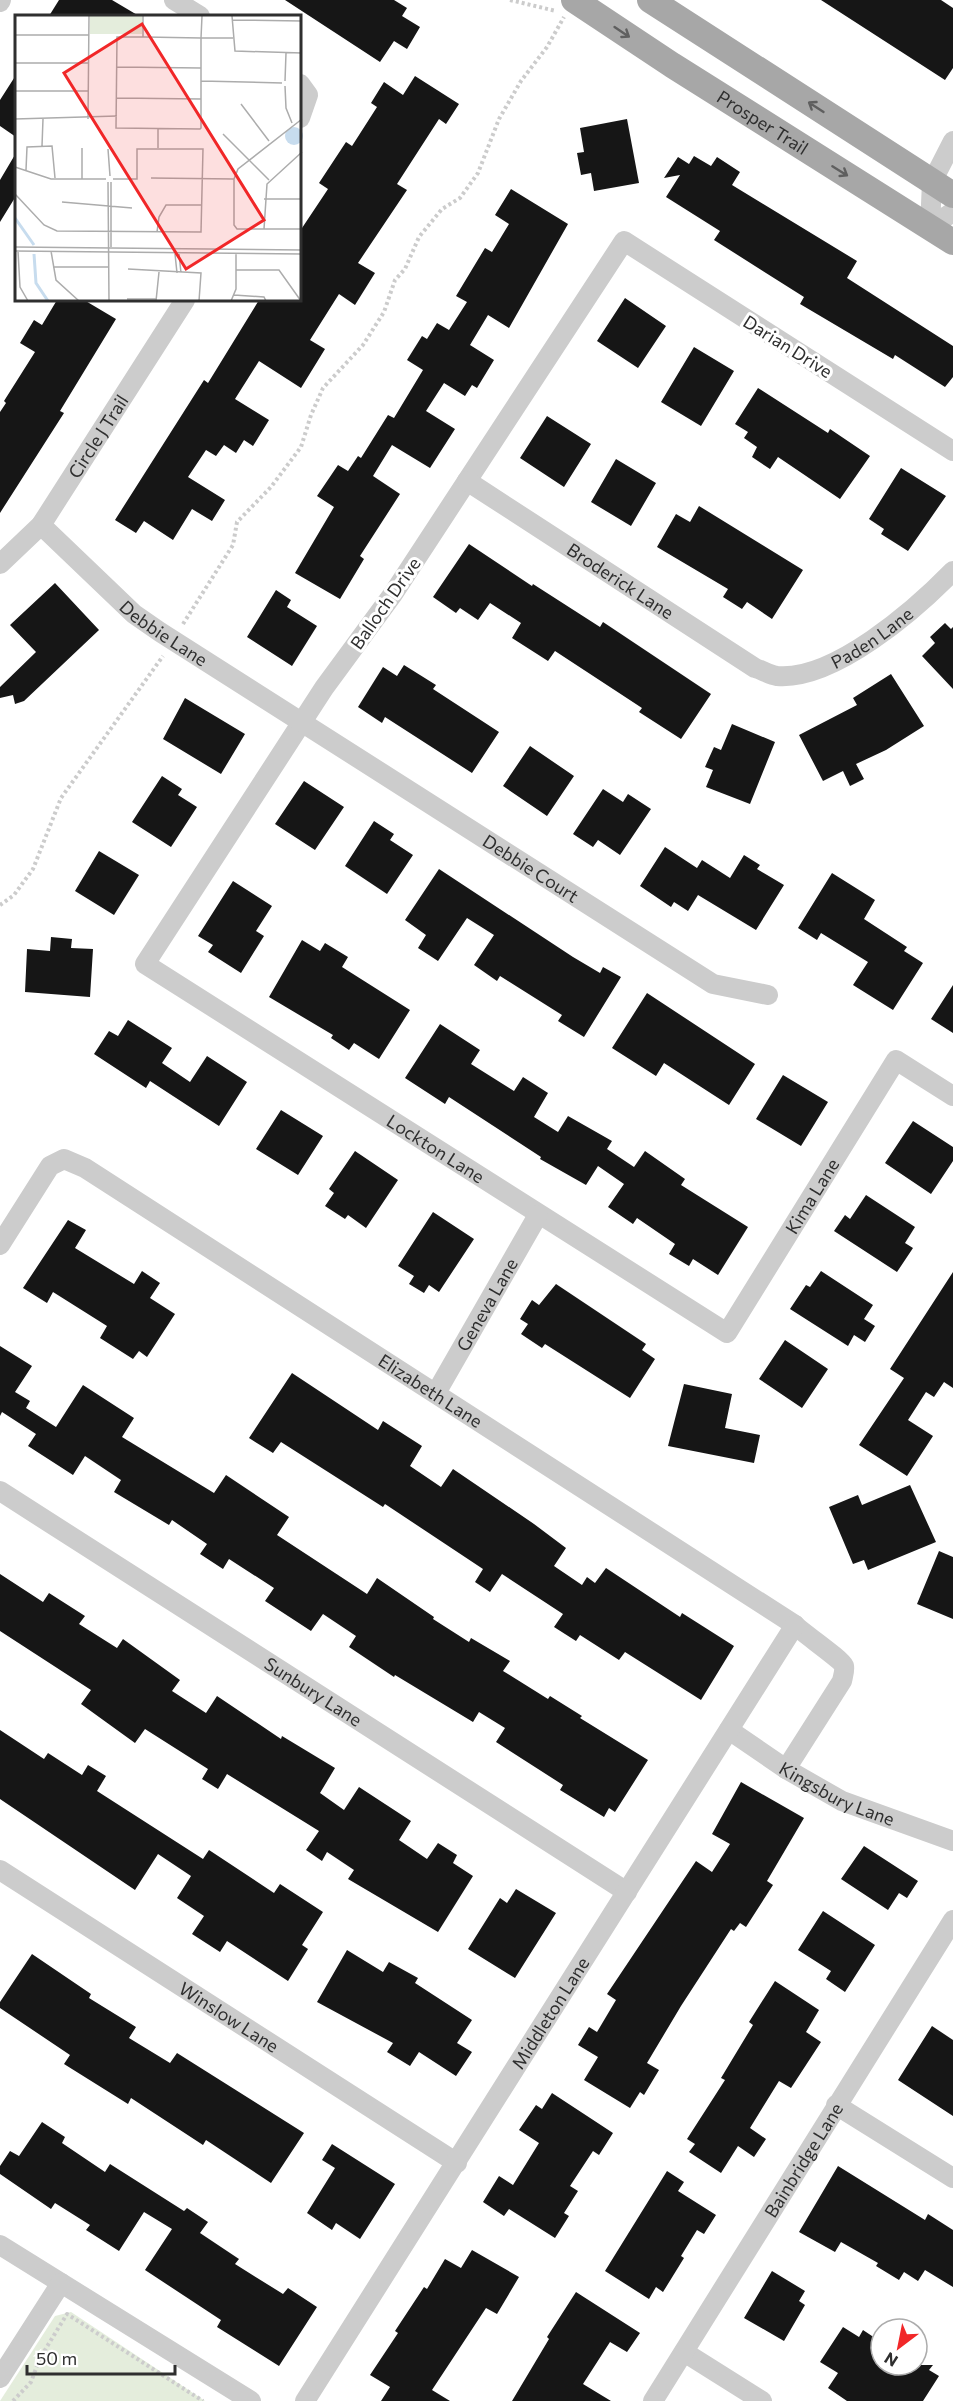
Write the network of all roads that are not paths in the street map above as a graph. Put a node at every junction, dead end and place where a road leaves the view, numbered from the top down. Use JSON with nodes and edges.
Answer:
{"nodes":[{"id":1,"x":174,"y":0,"type":"edge"},
{"id":2,"x":650,"y":0,"type":"edge"},
{"id":3,"x":570,"y":7,"type":"edge"},
{"id":4,"x":198,"y":15,"type":"edge"},
{"id":5,"x":953,"y":141,"type":"edge"},
{"id":6,"x":942,"y":188,"type":"edge"},
{"id":7,"x":953,"y":212,"type":"edge"},
{"id":8,"x":930,"y":227,"type":"junction"},
{"id":9,"x":624,"y":241,"type":"joint"},
{"id":10,"x":953,"y":242,"type":"edge"},
{"id":11,"x":184,"y":302,"type":"edge"},
{"id":12,"x":953,"y":451,"type":"edge"},
{"id":13,"x":467,"y":481,"type":"junction"},
{"id":14,"x":41,"y":525,"type":"junction"},
{"id":15,"x":0,"y":564,"type":"edge"},
{"id":16,"x":953,"y":571,"type":"edge"},
{"id":17,"x":775,"y":676,"type":"joint"},
{"id":18,"x":302,"y":722,"type":"junction"},
{"id":19,"x":145,"y":964,"type":"joint"},
{"id":20,"x":768,"y":995,"type":"dead end"},
{"id":21,"x":953,"y":1095,"type":"edge"},
{"id":22,"x":538,"y":1215,"type":"junction"},
{"id":23,"x":0,"y":1245,"type":"edge"},
{"id":24,"x":728,"y":1333,"type":"joint"},
{"id":25,"x":436,"y":1393,"type":"junction"},
{"id":26,"x":0,"y":1491,"type":"edge"},
{"id":27,"x":795,"y":1625,"type":"junction"},
{"id":28,"x":729,"y":1730,"type":"junction"},
{"id":29,"x":786,"y":1769,"type":"junction"},
{"id":30,"x":953,"y":1841,"type":"edge"},
{"id":31,"x":0,"y":1870,"type":"edge"},
{"id":32,"x":627,"y":1892,"type":"junction"},
{"id":33,"x":953,"y":1920,"type":"edge"},
{"id":34,"x":836,"y":2105,"type":"junction"},
{"id":35,"x":457,"y":2163,"type":"junction"},
{"id":36,"x":953,"y":2178,"type":"edge"},
{"id":37,"x":0,"y":2245,"type":"edge"},
{"id":38,"x":61,"y":2283,"type":"junction"},
{"id":39,"x":684,"y":2352,"type":"junction"},
{"id":40,"x":0,"y":2378,"type":"edge"},
{"id":41,"x":251,"y":2401,"type":"edge"},
{"id":42,"x":304,"y":2401,"type":"edge"},
{"id":43,"x":653,"y":2401,"type":"edge"},
{"id":44,"x":762,"y":2401,"type":"edge"}],
"edges":[{"from":1,"to":4,"type":"street"},
{"from":6,"to":2,"type":"main road","one_way":true},
{"from":3,"to":8,"type":"main road","name":"Prosper Trail","one_way":true},
{"from":5,"to":6,"type":"street"},
{"from":6,"to":8,"type":"street"},
{"from":7,"to":8,"type":"street"},
{"from":8,"to":10,"type":"main road","name":"Prosper Trail"},
{"from":9,"to":12,"type":"street","name":"Darian Drive"},
{"from":9,"to":13,"type":"street","name":"Balloch Drive"},
{"from":11,"to":14,"type":"street","name":"Circle J Trail"},
{"from":13,"to":17,"type":"street","name":"Broderick Lane"},
{"from":13,"to":18,"type":"street","name":"Balloch Drive"},
{"from":14,"to":15,"type":"street","name":"Circle J Trail"},
{"from":14,"to":18,"type":"street","name":"Debbie Lane"},
{"from":16,"to":17,"type":"street","name":"Paden Lane"},
{"from":18,"to":19,"type":"street","name":"Balloch Drive"},
{"from":18,"to":20,"type":"street","name":"Debbie Court"},
{"from":19,"to":22,"type":"street","name":"Lockton Lane"},
{"from":21,"to":24,"type":"street","name":"Kima Lane"},
{"from":22,"to":24,"type":"street","name":"Lockton Lane"},
{"from":22,"to":25,"type":"street","name":"Geneva Lane"},
{"from":23,"to":25,"type":"street","name":"Elizabeth Lane"},
{"from":25,"to":27,"type":"street","name":"Elizabeth Lane"},
{"from":26,"to":32,"type":"street","name":"Sunbury Lane"},
{"from":27,"to":28,"type":"street","name":"Middleton Lane"},
{"from":27,"to":29,"type":"street","name":"Elizabeth Lane"},
{"from":28,"to":29,"type":"street","name":"Kingsbury Lane"},
{"from":28,"to":32,"type":"street","name":"Middleton Lane"},
{"from":29,"to":30,"type":"street","name":"Kingsbury Lane"},
{"from":31,"to":35,"type":"street","name":"Winslow Lane"},
{"from":32,"to":35,"type":"street","name":"Middleton Lane"},
{"from":33,"to":34,"type":"street","name":"Bainbridge Lane"},
{"from":34,"to":36,"type":"street"},
{"from":34,"to":39,"type":"street","name":"Bainbridge Lane"},
{"from":35,"to":42,"type":"street","name":"Middleton Lane"},
{"from":37,"to":38,"type":"street"},
{"from":38,"to":40,"type":"street"},
{"from":38,"to":41,"type":"street"},
{"from":39,"to":43,"type":"street","name":"Bainbridge Lane"},
{"from":39,"to":44,"type":"street"}]}
